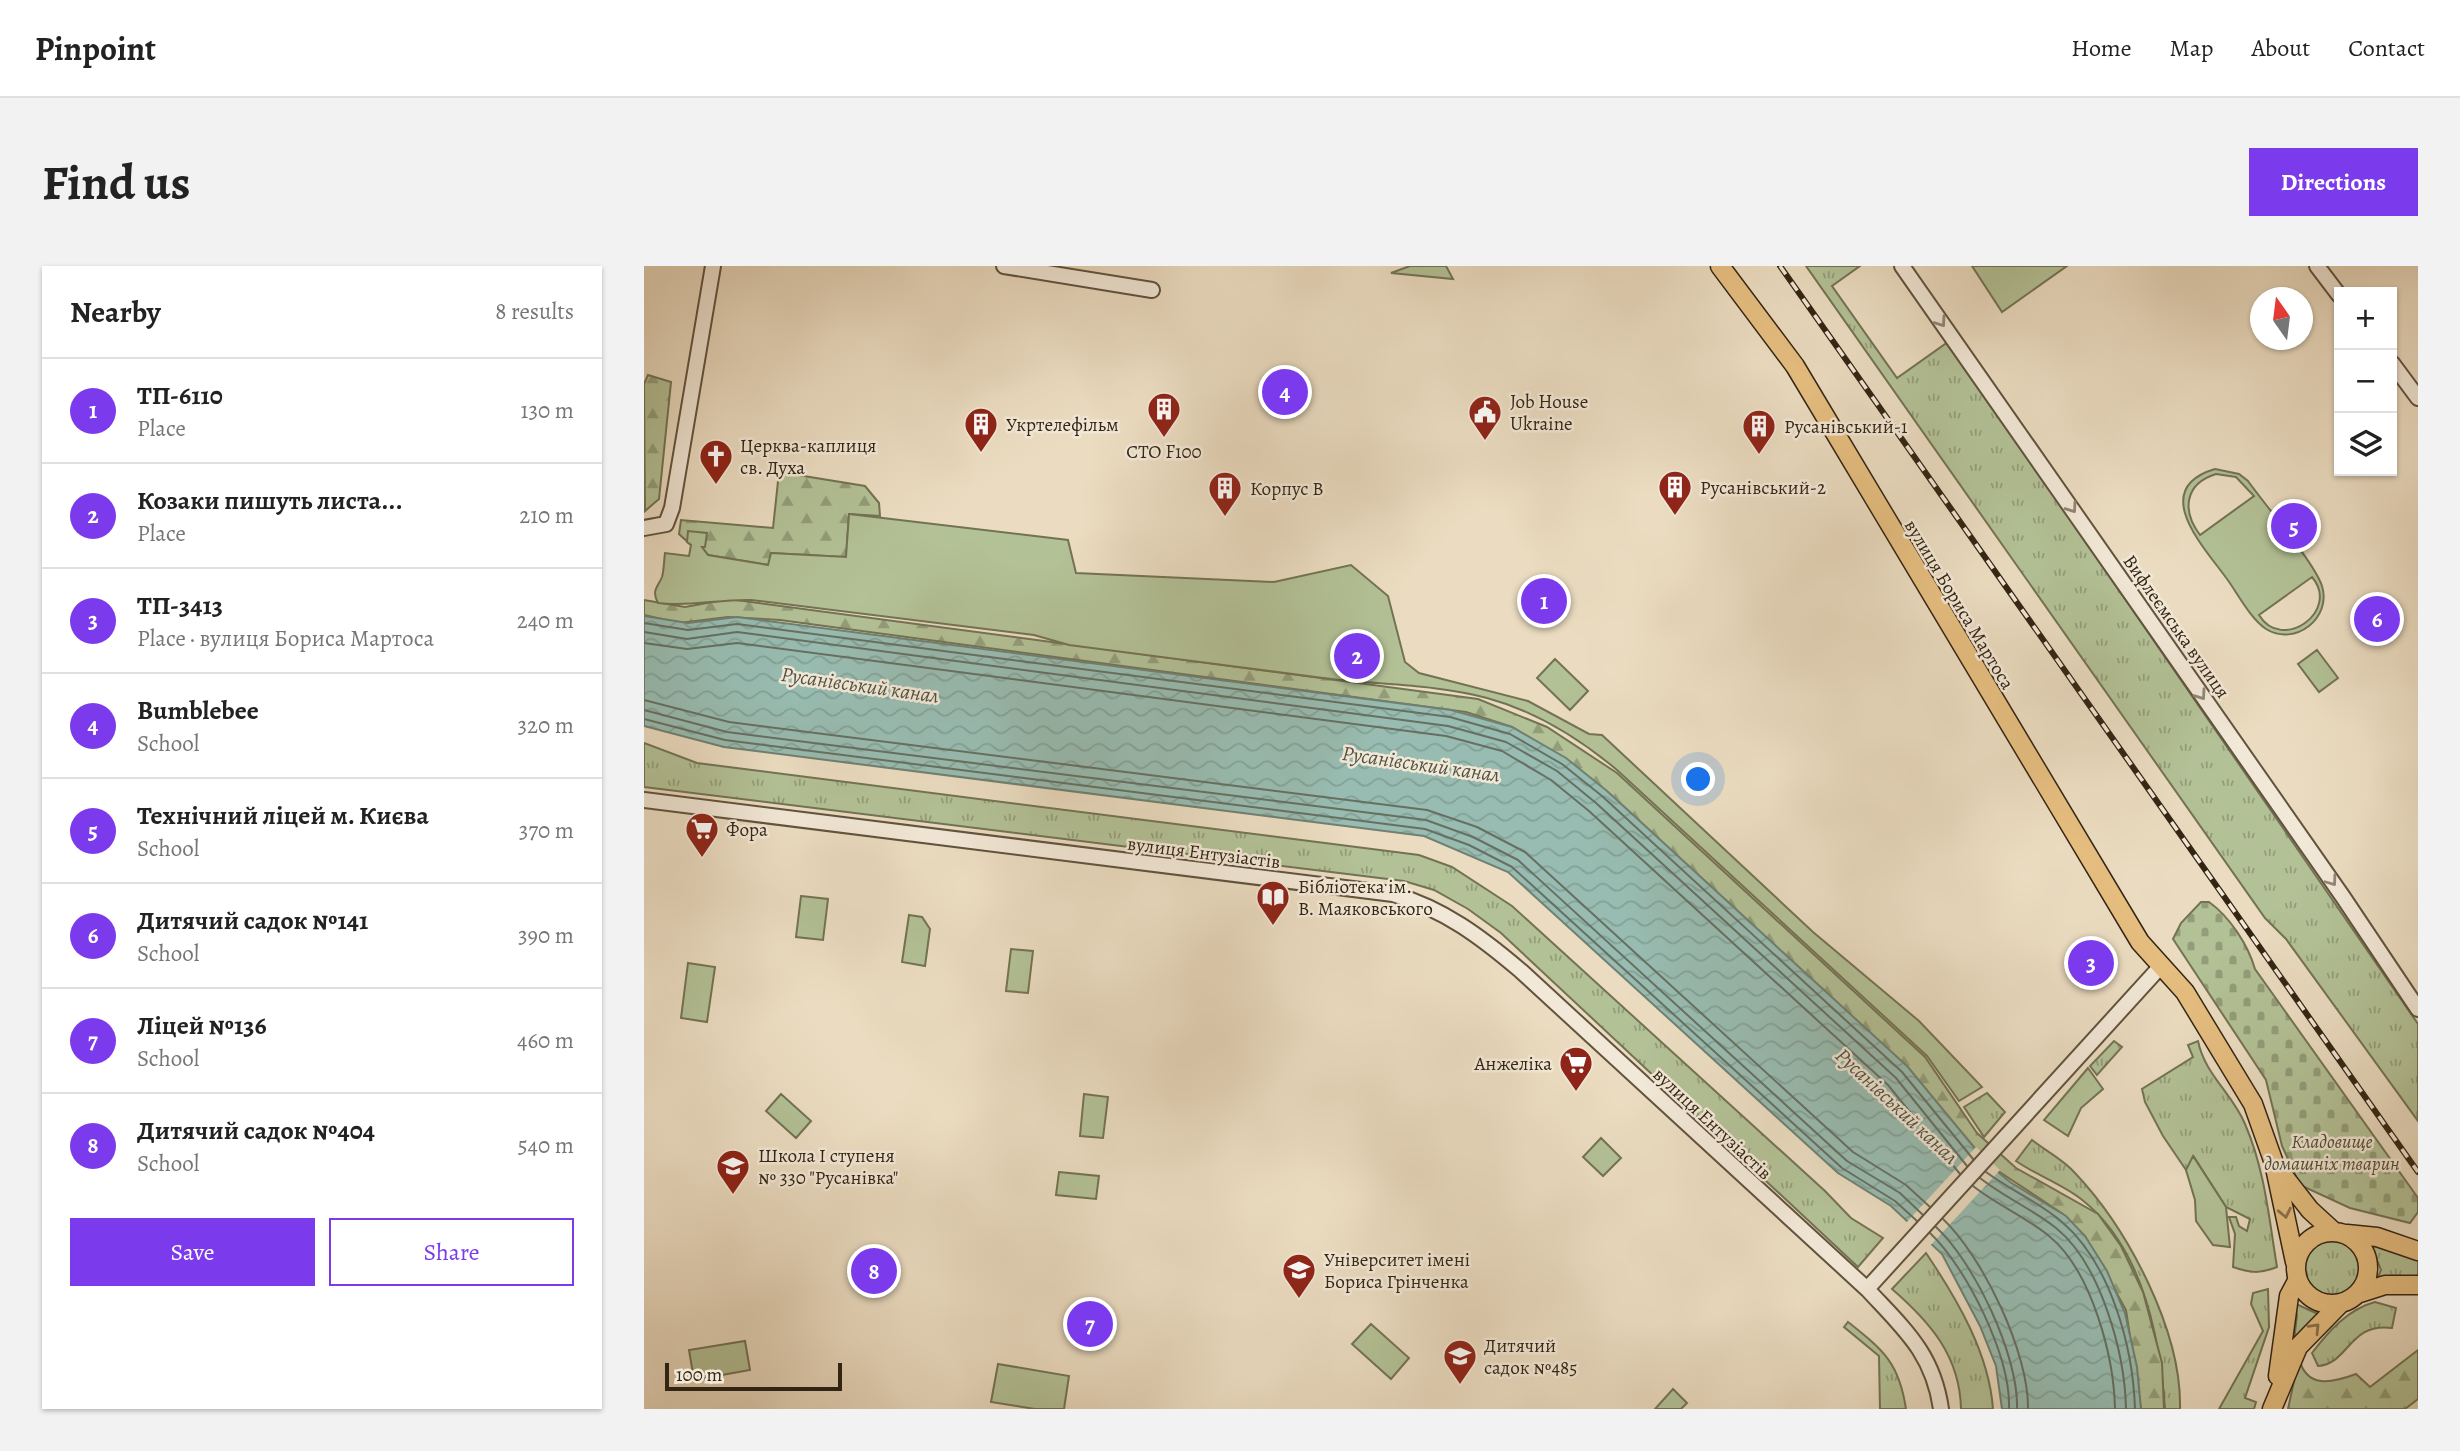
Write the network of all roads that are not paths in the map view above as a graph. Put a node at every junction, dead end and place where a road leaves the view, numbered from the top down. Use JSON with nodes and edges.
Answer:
{"nodes":[{"id":1,"x":713,"y":266,"type":"edge"},
{"id":2,"x":1004,"y":266,"type":"edge"},
{"id":3,"x":1720,"y":266,"type":"edge"},
{"id":4,"x":1902,"y":266,"type":"edge"},
{"id":5,"x":2318,"y":266,"type":"edge"},
{"id":6,"x":2334,"y":288,"type":"edge"},
{"id":7,"x":1152,"y":290,"type":"dead end"},
{"id":8,"x":2397,"y":370,"type":"edge"},
{"id":9,"x":2418,"y":398,"type":"edge"},
{"id":10,"x":644,"y":528,"type":"edge"},
{"id":11,"x":644,"y":800,"type":"edge"},
{"id":12,"x":2161,"y":966,"type":"junction"},
{"id":13,"x":2418,"y":1009,"type":"edge"},
{"id":14,"x":2274,"y":1163,"type":"junction"},
{"id":15,"x":2339,"y":1232,"type":"junction"},
{"id":16,"x":2418,"y":1251,"type":"edge"},
{"id":17,"x":2295,"y":1262,"type":"junction"},
{"id":18,"x":2297,"y":1281,"type":"junction"},
{"id":19,"x":2418,"y":1285,"type":"edge"},
{"id":20,"x":1867,"y":1289,"type":"junction"},
{"id":21,"x":2357,"y":1294,"type":"junction"},
{"id":22,"x":2341,"y":1303,"type":"junction"},
{"id":23,"x":2273,"y":1405,"type":"edge"},
{"id":24,"x":1941,"y":1409,"type":"edge"}],
"edges":[{"from":1,"to":10,"type":"street"},
{"from":2,"to":7,"type":"street"},
{"from":3,"to":12,"type":"main road","name":"вулиця Бориса Мартоса"},
{"from":4,"to":13,"type":"street","name":"Вифлеємська вулиця","one_way":true},
{"from":5,"to":6,"type":"street"},
{"from":8,"to":9,"type":"street"},
{"from":11,"to":20,"type":"street","name":"вулиця Ентузіастів"},
{"from":12,"to":14,"type":"main road","name":"вулиця Бориса Мартоса"},
{"from":12,"to":20,"type":"street"},
{"from":14,"to":15,"type":"main road","name":"вулиця Бориса Мартоса"},
{"from":14,"to":17,"type":"main road","name":"вулиця Бориса Мартоса","one_way":true},
{"from":15,"to":16,"type":"main road"},
{"from":15,"to":17,"type":"main road"},
{"from":15,"to":21,"type":"main road"},
{"from":17,"to":18,"type":"main road"},
{"from":18,"to":22,"type":"main road"},
{"from":18,"to":23,"type":"main road"},
{"from":19,"to":21,"type":"main road"},
{"from":20,"to":24,"type":"street","name":"вулиця Ентузіастів"},
{"from":21,"to":22,"type":"main road"},
{"from":23,"to":22,"type":"main road","one_way":true}]}
